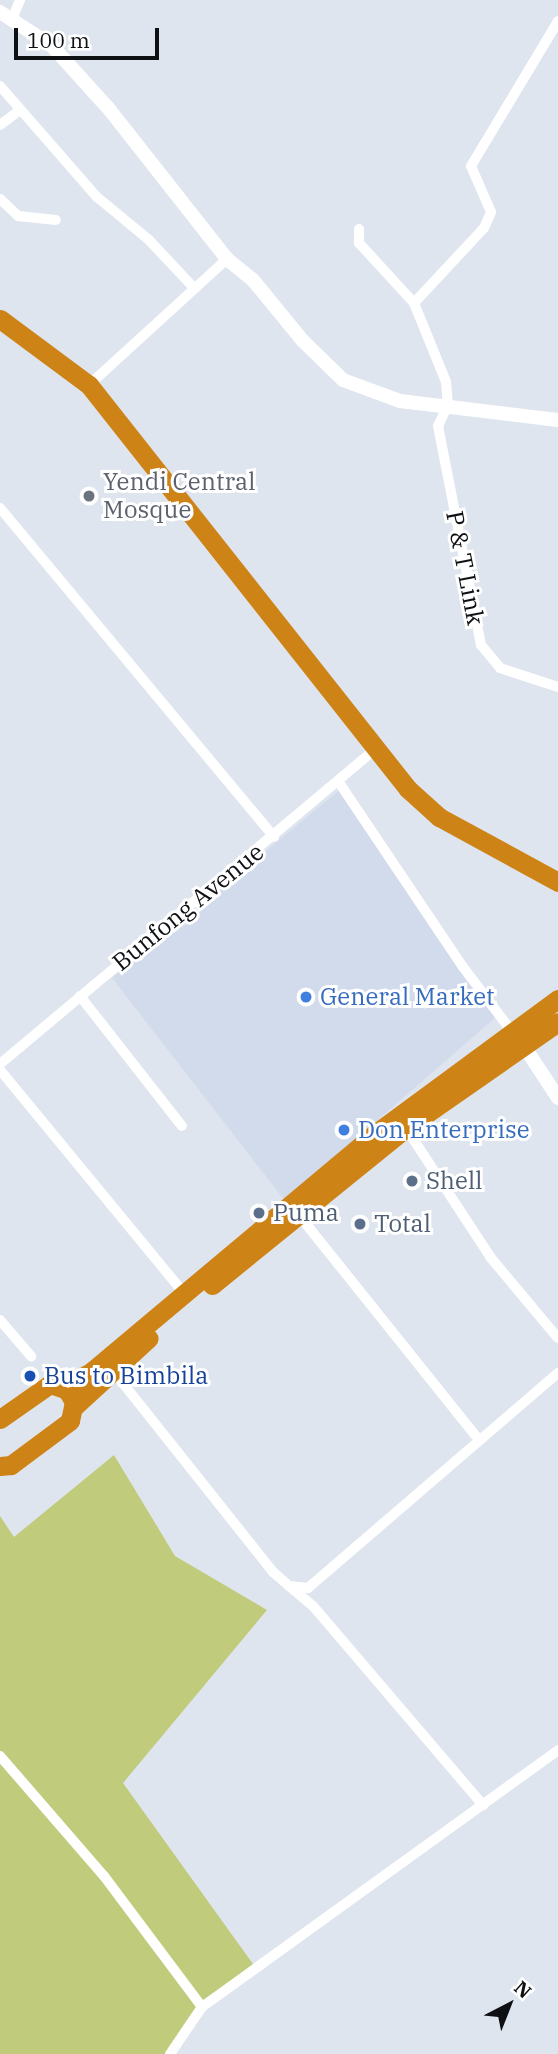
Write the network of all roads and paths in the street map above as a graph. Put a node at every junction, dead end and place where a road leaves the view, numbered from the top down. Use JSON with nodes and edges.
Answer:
{"nodes":[{"id":1,"x":20,"y":0,"type":"edge"},
{"id":2,"x":6,"y":15,"type":"edge"},
{"id":3,"x":558,"y":21,"type":"edge"},
{"id":4,"x":0,"y":86,"type":"edge"},
{"id":5,"x":20,"y":110,"type":"junction"},
{"id":6,"x":0,"y":125,"type":"edge"},
{"id":7,"x":0,"y":199,"type":"edge"},
{"id":8,"x":56,"y":220,"type":"dead end"},
{"id":9,"x":359,"y":229,"type":"dead end"},
{"id":10,"x":227,"y":259,"type":"junction"},
{"id":11,"x":194,"y":288,"type":"junction"},
{"id":12,"x":414,"y":303,"type":"junction"},
{"id":13,"x":0,"y":319,"type":"edge"},
{"id":14,"x":89,"y":385,"type":"junction"},
{"id":15,"x":448,"y":404,"type":"junction"},
{"id":16,"x":558,"y":420,"type":"edge"},
{"id":17,"x":0,"y":508,"type":"edge"},
{"id":18,"x":558,"y":687,"type":"edge"},
{"id":19,"x":375,"y":749,"type":"junction"},
{"id":20,"x":338,"y":781,"type":"junction"},
{"id":21,"x":274,"y":838,"type":"junction"},
{"id":22,"x":558,"y":882,"type":"edge"},
{"id":23,"x":80,"y":996,"type":"junction"},
{"id":24,"x":558,"y":999,"type":"edge"},
{"id":25,"x":558,"y":1022,"type":"edge"},
{"id":26,"x":519,"y":1039,"type":"junction"},
{"id":27,"x":0,"y":1064,"type":"edge"},
{"id":28,"x":0,"y":1070,"type":"edge"},
{"id":29,"x":558,"y":1098,"type":"edge"},
{"id":30,"x":182,"y":1126,"type":"dead end"},
{"id":31,"x":406,"y":1128,"type":"junction"},
{"id":32,"x":298,"y":1214,"type":"junction"},
{"id":33,"x":183,"y":1292,"type":"junction"},
{"id":34,"x":0,"y":1320,"type":"edge"},
{"id":35,"x":558,"y":1338,"type":"edge"},
{"id":36,"x":31,"y":1356,"type":"dead end"},
{"id":37,"x":114,"y":1372,"type":"junction"},
{"id":38,"x":558,"y":1373,"type":"edge"},
{"id":39,"x":63,"y":1388,"type":"junction"},
{"id":40,"x":75,"y":1406,"type":"junction"},
{"id":41,"x":1,"y":1416,"type":"edge"},
{"id":42,"x":479,"y":1440,"type":"junction"},
{"id":43,"x":0,"y":1466,"type":"edge"},
{"id":44,"x":289,"y":1586,"type":"junction"},
{"id":45,"x":558,"y":1750,"type":"edge"},
{"id":46,"x":0,"y":1756,"type":"edge"},
{"id":47,"x":483,"y":1805,"type":"junction"},
{"id":48,"x":202,"y":2007,"type":"junction"},
{"id":49,"x":170,"y":2054,"type":"edge"}],
"edges":[{"from":1,"to":2,"type":"street"},
{"from":2,"to":10,"type":"street"},
{"from":3,"to":12,"type":"street"},
{"from":4,"to":5,"type":"street"},
{"from":5,"to":6,"type":"street"},
{"from":5,"to":11,"type":"street"},
{"from":7,"to":8,"type":"street"},
{"from":9,"to":12,"type":"street"},
{"from":10,"to":11,"type":"street"},
{"from":10,"to":15,"type":"street"},
{"from":11,"to":14,"type":"street"},
{"from":12,"to":15,"type":"street"},
{"from":13,"to":14,"type":"highway"},
{"from":14,"to":19,"type":"highway"},
{"from":15,"to":16,"type":"street"},
{"from":15,"to":18,"type":"street","name":"P & T Link"},
{"from":17,"to":21,"type":"street"},
{"from":19,"to":20,"type":"street","name":"Bunfong Avenue"},
{"from":19,"to":22,"type":"highway"},
{"from":20,"to":21,"type":"street","name":"Bunfong Avenue"},
{"from":20,"to":26,"type":"street"},
{"from":21,"to":23,"type":"street","name":"Bunfong Avenue"},
{"from":23,"to":27,"type":"street","name":"Bunfong Avenue"},
{"from":23,"to":30,"type":"street"},
{"from":24,"to":26,"type":"highway"},
{"from":25,"to":26,"type":"highway"},
{"from":26,"to":29,"type":"street"},
{"from":26,"to":31,"type":"highway"},
{"from":26,"to":33,"type":"highway"},
{"from":28,"to":33,"type":"street"},
{"from":31,"to":32,"type":"highway"},
{"from":31,"to":35,"type":"street"},
{"from":32,"to":37,"type":"highway"},
{"from":32,"to":42,"type":"street"},
{"from":33,"to":39,"type":"highway"},
{"from":34,"to":36,"type":"street"},
{"from":37,"to":40,"type":"highway"},
{"from":37,"to":44,"type":"street"},
{"from":38,"to":42,"type":"street"},
{"from":39,"to":40,"type":"highway"},
{"from":39,"to":41,"type":"highway"},
{"from":40,"to":43,"type":"highway"},
{"from":42,"to":44,"type":"street"},
{"from":44,"to":47,"type":"street"},
{"from":45,"to":47,"type":"street"},
{"from":46,"to":48,"type":"street"},
{"from":47,"to":48,"type":"street"},
{"from":48,"to":49,"type":"street"}]}
